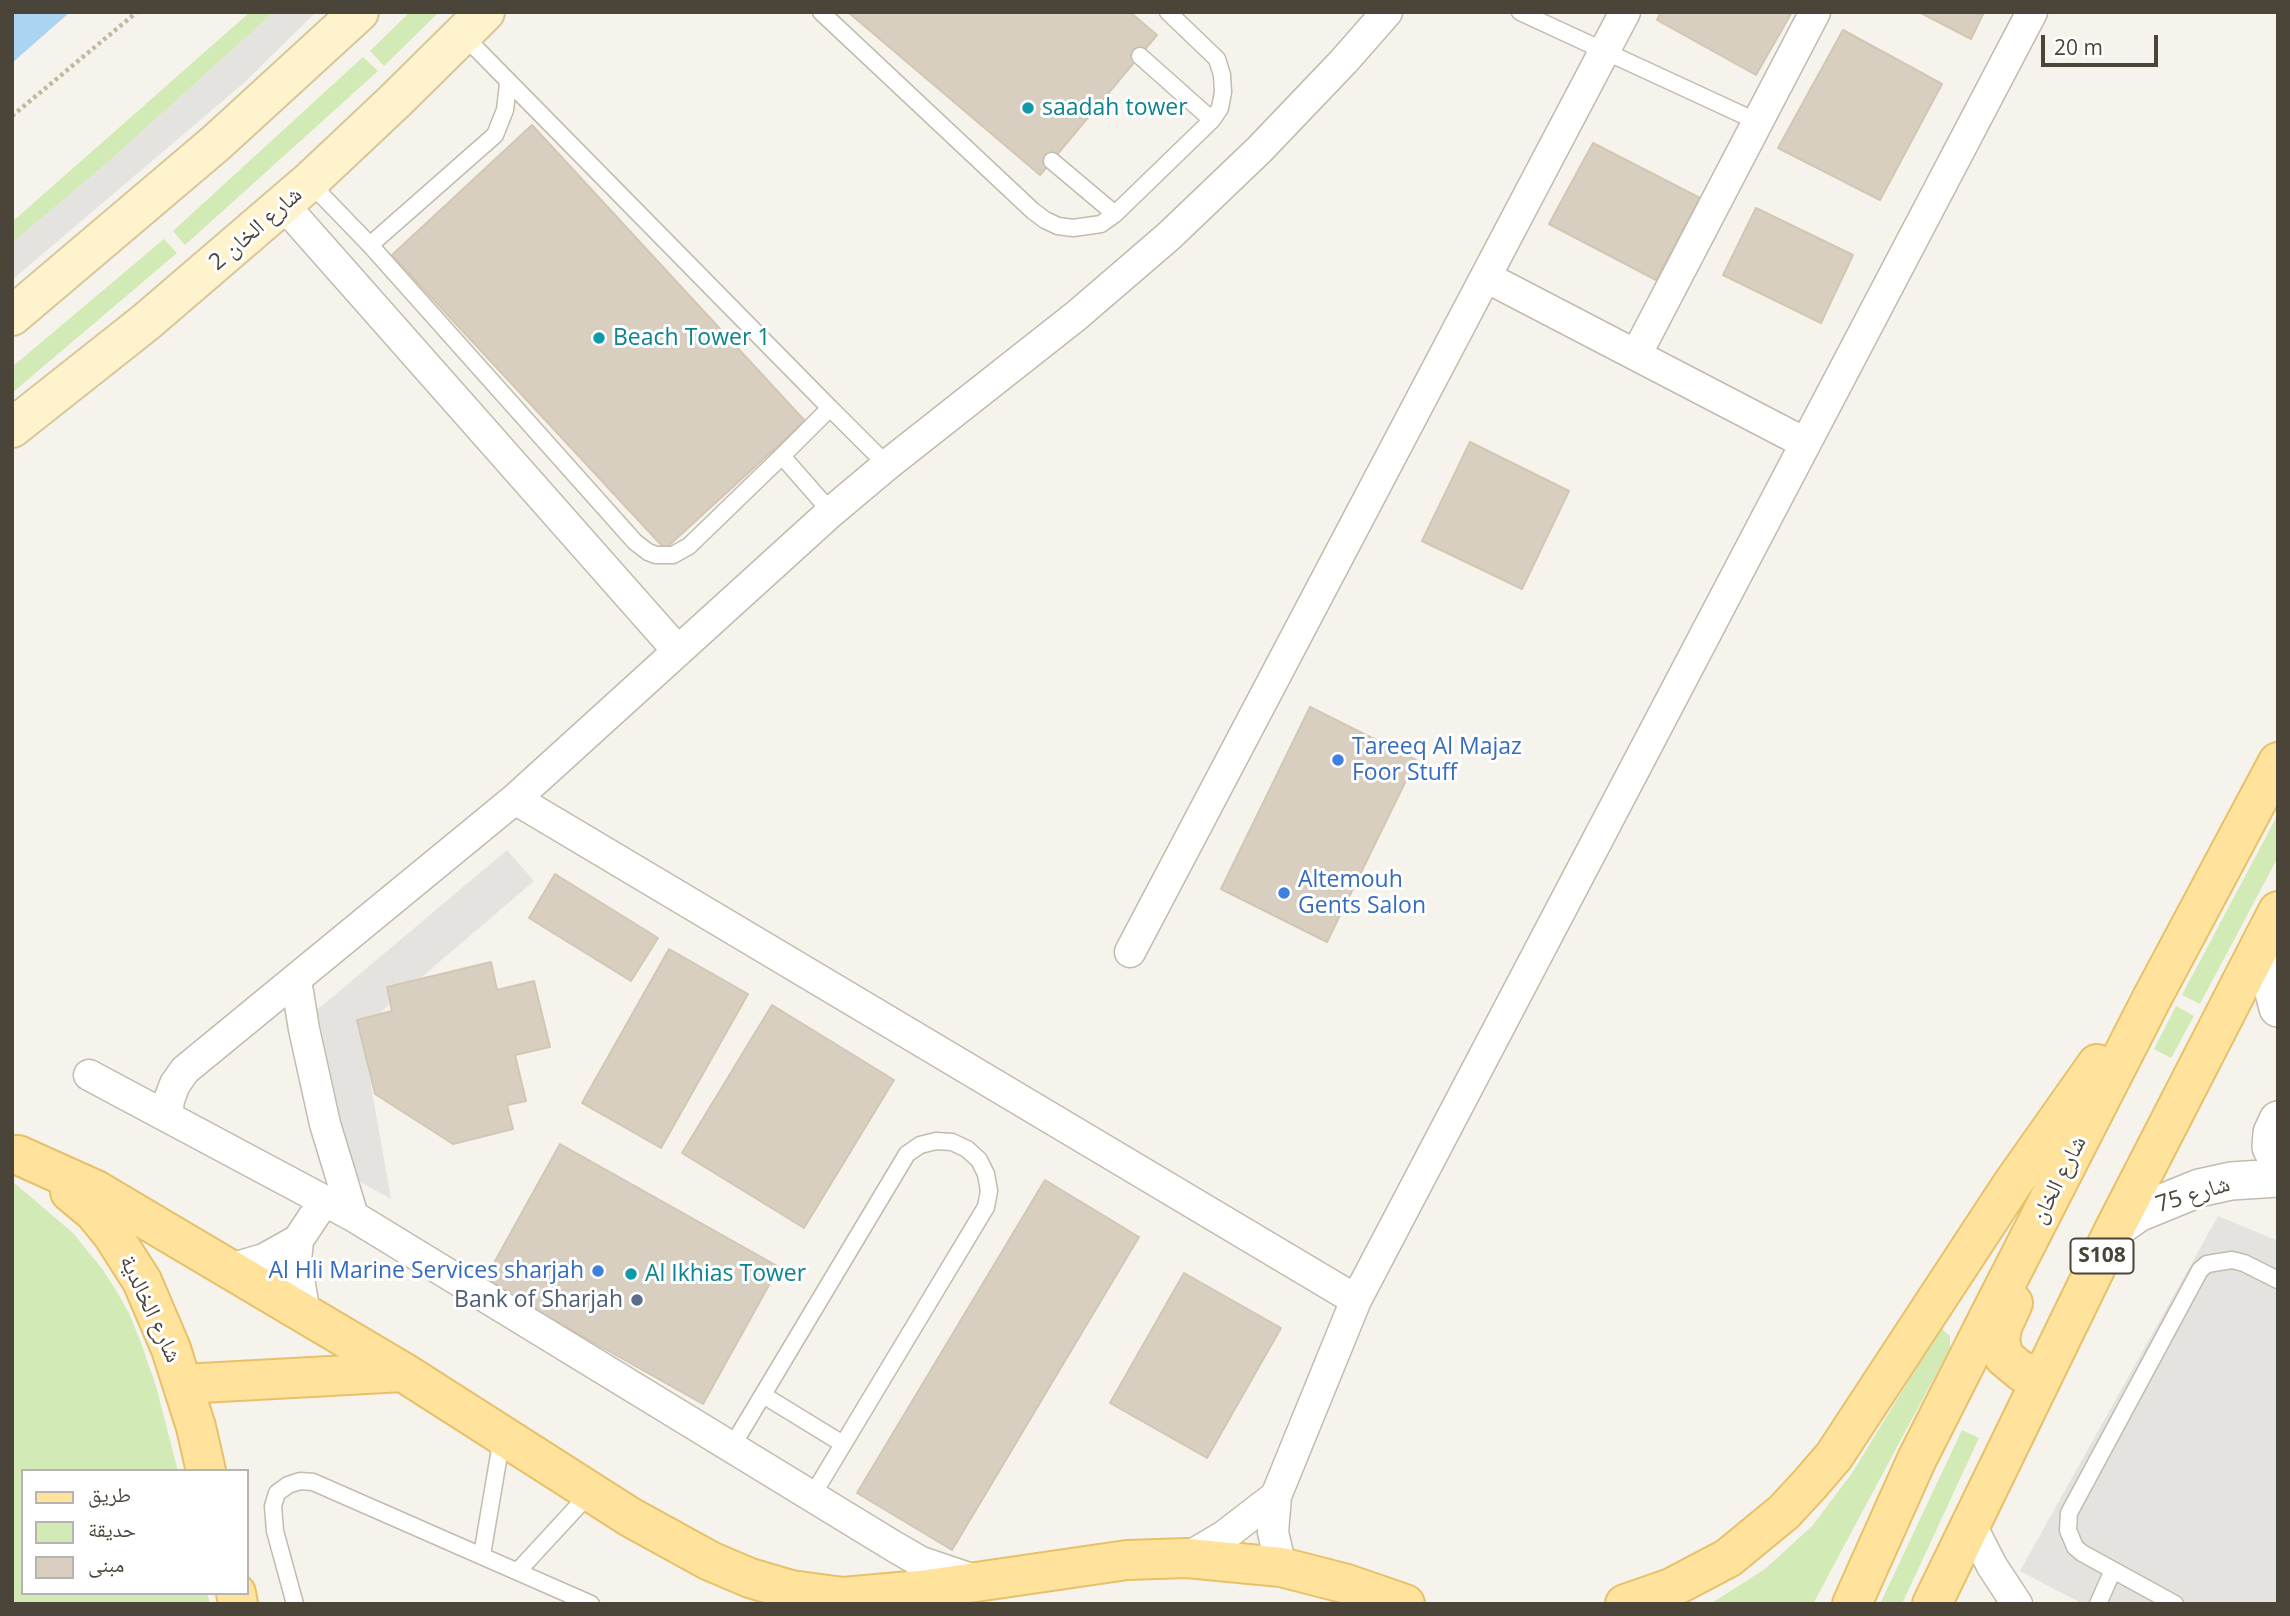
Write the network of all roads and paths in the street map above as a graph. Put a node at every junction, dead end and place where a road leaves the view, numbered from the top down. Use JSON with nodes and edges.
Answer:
{"nodes":[{"id":1,"x":137,"y":12,"type":"edge"},
{"id":2,"x":359,"y":12,"type":"edge"},
{"id":3,"x":821,"y":12,"type":"edge"},
{"id":4,"x":1168,"y":12,"type":"edge"},
{"id":5,"x":1387,"y":12,"type":"edge"},
{"id":6,"x":1520,"y":12,"type":"edge"},
{"id":7,"x":1625,"y":12,"type":"edge"},
{"id":8,"x":1815,"y":12,"type":"edge"},
{"id":9,"x":2032,"y":12,"type":"edge"},
{"id":10,"x":473,"y":23,"type":"edge"},
{"id":11,"x":1604,"y":51,"type":"junction"},
{"id":12,"x":1140,"y":56,"type":"dead end"},
{"id":13,"x":509,"y":84,"type":"junction"},
{"id":14,"x":12,"y":116,"type":"edge"},
{"id":15,"x":1212,"y":120,"type":"junction"},
{"id":16,"x":1758,"y":122,"type":"junction"},
{"id":17,"x":1052,"y":160,"type":"dead end"},
{"id":18,"x":296,"y":193,"type":"junction"},
{"id":19,"x":1115,"y":214,"type":"junction"},
{"id":20,"x":370,"y":245,"type":"junction"},
{"id":21,"x":1486,"y":277,"type":"junction"},
{"id":22,"x":12,"y":316,"type":"edge"},
{"id":23,"x":1636,"y":355,"type":"junction"},
{"id":24,"x":830,"y":408,"type":"junction"},
{"id":25,"x":12,"y":428,"type":"edge"},
{"id":26,"x":1805,"y":443,"type":"junction"},
{"id":27,"x":782,"y":456,"type":"junction"},
{"id":28,"x":887,"y":465,"type":"junction"},
{"id":29,"x":831,"y":512,"type":"junction"},
{"id":30,"x":678,"y":651,"type":"junction"},
{"id":31,"x":2278,"y":762,"type":"edge"},
{"id":32,"x":515,"y":799,"type":"junction"},
{"id":33,"x":2271,"y":924,"type":"edge"},
{"id":34,"x":1130,"y":952,"type":"dead end"},
{"id":35,"x":296,"y":980,"type":"junction"},
{"id":36,"x":2152,"y":998,"type":"junction"},
{"id":37,"x":2278,"y":1008,"type":"edge"},
{"id":38,"x":89,"y":1075,"type":"dead end"},
{"id":39,"x":167,"y":1116,"type":"junction"},
{"id":40,"x":2278,"y":1120,"type":"edge"},
{"id":41,"x":2073,"y":1152,"type":"junction"},
{"id":42,"x":15,"y":1154,"type":"edge"},
{"id":43,"x":2278,"y":1161,"type":"edge"},
{"id":44,"x":2278,"y":1178,"type":"edge"},
{"id":45,"x":324,"y":1201,"type":"junction"},
{"id":46,"x":353,"y":1216,"type":"junction"},
{"id":47,"x":2114,"y":1230,"type":"junction"},
{"id":48,"x":298,"y":1240,"type":"junction"},
{"id":49,"x":230,"y":1269,"type":"junction"},
{"id":50,"x":2278,"y":1280,"type":"edge"},
{"id":51,"x":1356,"y":1300,"type":"junction"},
{"id":52,"x":305,"y":1314,"type":"junction"},
{"id":53,"x":403,"y":1372,"type":"junction"},
{"id":54,"x":2044,"y":1374,"type":"junction"},
{"id":55,"x":183,"y":1384,"type":"junction"},
{"id":56,"x":763,"y":1395,"type":"junction"},
{"id":57,"x":502,"y":1436,"type":"junction"},
{"id":58,"x":843,"y":1444,"type":"junction"},
{"id":59,"x":731,"y":1448,"type":"junction"},
{"id":60,"x":1917,"y":1459,"type":"junction"},
{"id":61,"x":205,"y":1469,"type":"edge"},
{"id":62,"x":590,"y":1493,"type":"junction"},
{"id":63,"x":812,"y":1496,"type":"junction"},
{"id":64,"x":1276,"y":1496,"type":"junction"},
{"id":65,"x":1970,"y":1523,"type":"junction"},
{"id":66,"x":482,"y":1555,"type":"junction"},
{"id":67,"x":1187,"y":1558,"type":"junction"},
{"id":68,"x":1281,"y":1567,"type":"junction"},
{"id":69,"x":2113,"y":1570,"type":"junction"},
{"id":70,"x":518,"y":1571,"type":"junction"},
{"id":71,"x":977,"y":1581,"type":"junction"},
{"id":72,"x":295,"y":1604,"type":"edge"},
{"id":73,"x":591,"y":1604,"type":"edge"},
{"id":74,"x":1405,"y":1604,"type":"edge"},
{"id":75,"x":1625,"y":1604,"type":"edge"},
{"id":76,"x":1824,"y":1604,"type":"edge"},
{"id":77,"x":1852,"y":1604,"type":"edge"},
{"id":78,"x":1931,"y":1604,"type":"edge"},
{"id":79,"x":2017,"y":1604,"type":"edge"},
{"id":80,"x":2098,"y":1604,"type":"edge"},
{"id":81,"x":2175,"y":1604,"type":"edge"}],
"edges":[{"from":1,"to":14,"type":"path"},
{"from":2,"to":22,"type":"main road"},
{"from":3,"to":19,"type":"lane"},
{"from":4,"to":15,"type":"lane"},
{"from":5,"to":28,"type":"street"},
{"from":6,"to":11,"type":"lane"},
{"from":7,"to":11,"type":"street"},
{"from":8,"to":16,"type":"street"},
{"from":9,"to":26,"type":"street"},
{"from":10,"to":13,"type":"lane"},
{"from":10,"to":18,"type":"main road","name":"شارع الخان 2"},
{"from":11,"to":16,"type":"lane"},
{"from":11,"to":21,"type":"street"},
{"from":12,"to":15,"type":"lane"},
{"from":13,"to":20,"type":"lane"},
{"from":13,"to":24,"type":"lane"},
{"from":15,"to":19,"type":"lane"},
{"from":16,"to":23,"type":"street"},
{"from":17,"to":19,"type":"lane"},
{"from":18,"to":20,"type":"lane"},
{"from":18,"to":25,"type":"main road","name":"شارع الخان 2"},
{"from":18,"to":30,"type":"street"},
{"from":20,"to":27,"type":"lane"},
{"from":21,"to":23,"type":"street"},
{"from":21,"to":34,"type":"street"},
{"from":23,"to":26,"type":"street"},
{"from":24,"to":27,"type":"lane"},
{"from":24,"to":28,"type":"lane"},
{"from":26,"to":51,"type":"street"},
{"from":27,"to":29,"type":"lane"},
{"from":28,"to":29,"type":"street"},
{"from":29,"to":30,"type":"street"},
{"from":30,"to":32,"type":"street"},
{"from":31,"to":36,"type":"main road","name":"شارع الخان"},
{"from":32,"to":35,"type":"street"},
{"from":32,"to":51,"type":"street"},
{"from":33,"to":37,"type":"street"},
{"from":33,"to":47,"type":"main road","number":"S108"},
{"from":35,"to":39,"type":"street"},
{"from":35,"to":46,"type":"street"},
{"from":36,"to":41,"type":"main road","name":"شارع الخان"},
{"from":36,"to":75,"type":"main road"},
{"from":38,"to":39,"type":"street"},
{"from":39,"to":45,"type":"street"},
{"from":40,"to":43,"type":"street"},
{"from":41,"to":54,"type":"main road"},
{"from":41,"to":60,"type":"main road","name":"شارع الخان"},
{"from":42,"to":49,"type":"main road"},
{"from":42,"to":55,"type":"main road","name":"شارع الخالدية"},
{"from":44,"to":47,"type":"street","name":"شارع 75"},
{"from":45,"to":46,"type":"street"},
{"from":45,"to":48,"type":"street"},
{"from":46,"to":59,"type":"street"},
{"from":47,"to":54,"type":"main road","number":"S108"},
{"from":48,"to":49,"type":"street"},
{"from":48,"to":52,"type":"street"},
{"from":49,"to":52,"type":"main road"},
{"from":50,"to":69,"type":"lane"},
{"from":51,"to":64,"type":"street"},
{"from":52,"to":53,"type":"main road"},
{"from":53,"to":55,"type":"main road"},
{"from":53,"to":57,"type":"main road"},
{"from":54,"to":65,"type":"main road","number":"S108"},
{"from":55,"to":61,"type":"main road","name":"شارع الخالدية"},
{"from":56,"to":58,"type":"lane"},
{"from":56,"to":58,"type":"lane"},
{"from":56,"to":59,"type":"lane"},
{"from":57,"to":62,"type":"main road"},
{"from":57,"to":66,"type":"lane"},
{"from":58,"to":63,"type":"lane"},
{"from":59,"to":63,"type":"street"},
{"from":60,"to":76,"type":"main road"},
{"from":60,"to":77,"type":"main road","name":"شارع الخان"},
{"from":62,"to":70,"type":"lane"},
{"from":62,"to":71,"type":"main road"},
{"from":63,"to":71,"type":"street"},
{"from":64,"to":67,"type":"street"},
{"from":64,"to":68,"type":"street"},
{"from":65,"to":78,"type":"main road","number":"S108"},
{"from":65,"to":79,"type":"street"},
{"from":66,"to":70,"type":"lane"},
{"from":66,"to":72,"type":"lane"},
{"from":67,"to":68,"type":"main road"},
{"from":67,"to":71,"type":"main road"},
{"from":68,"to":74,"type":"main road"},
{"from":69,"to":80,"type":"lane"},
{"from":69,"to":81,"type":"lane"},
{"from":70,"to":73,"type":"lane"}]}
